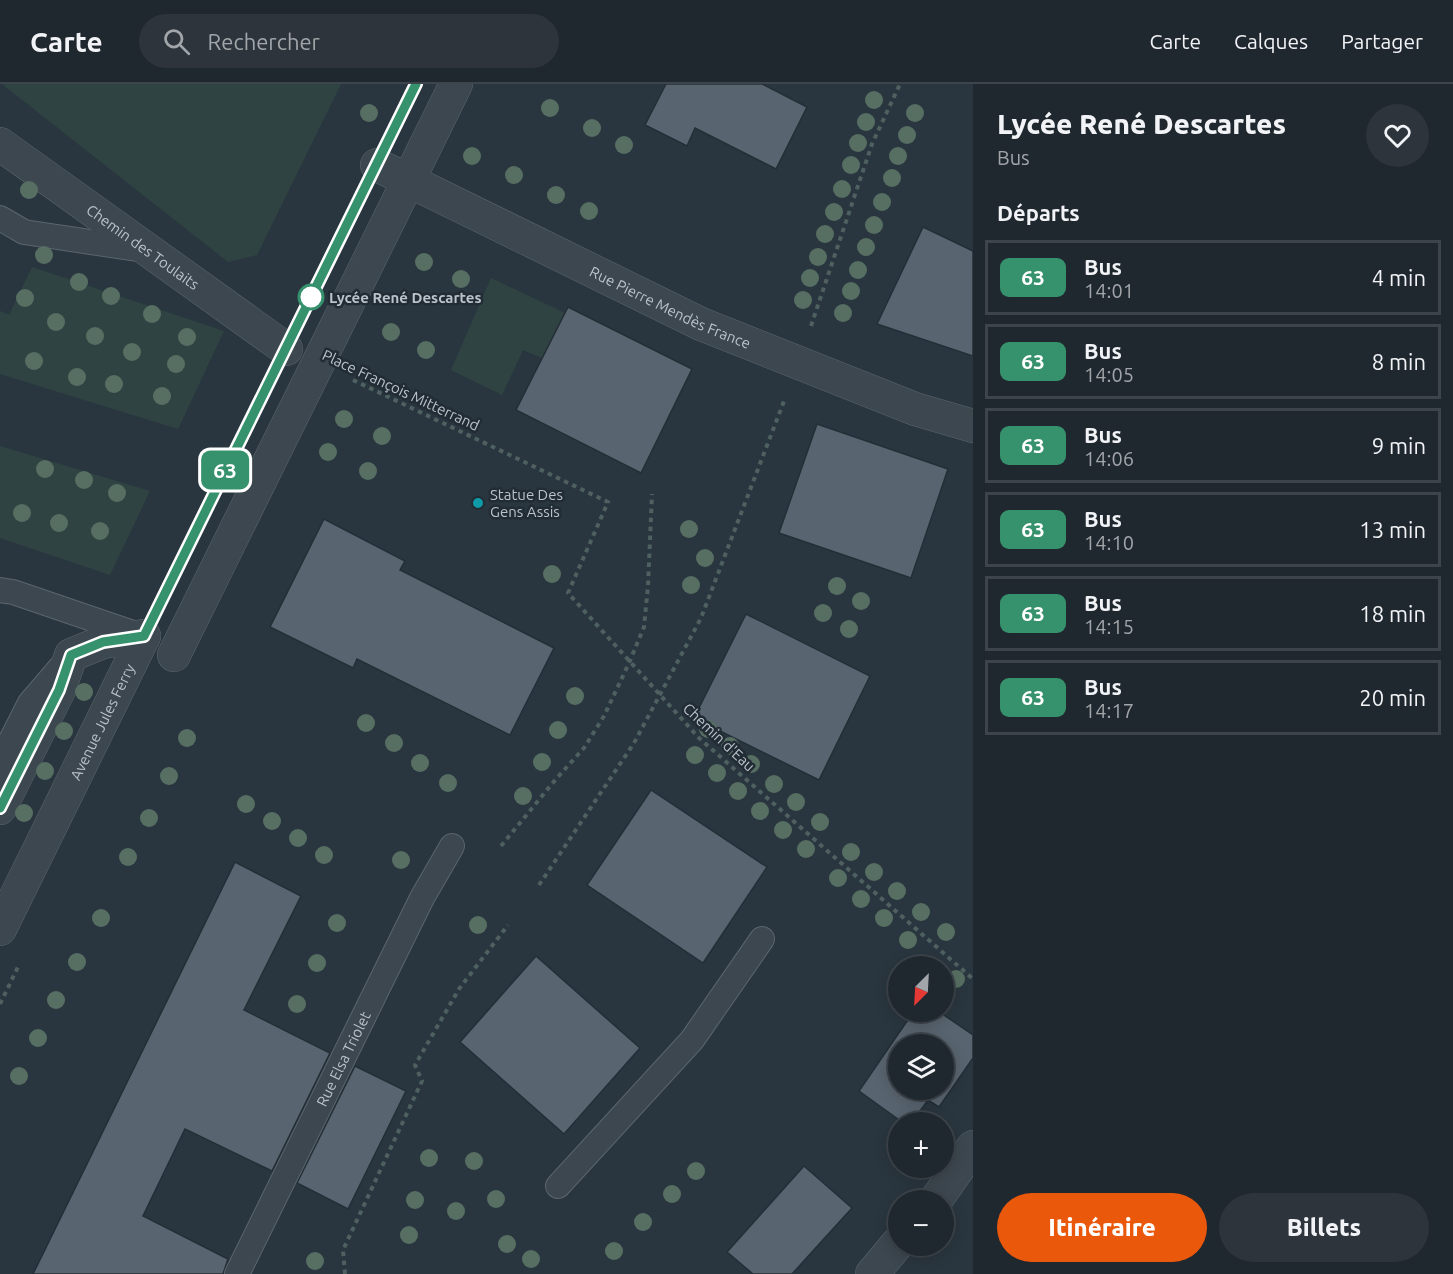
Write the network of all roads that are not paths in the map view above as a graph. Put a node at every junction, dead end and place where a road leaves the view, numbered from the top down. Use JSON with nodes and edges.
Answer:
{"nodes":[{"id":1,"x":456,"y":84,"type":"edge"},
{"id":2,"x":0,"y":144,"type":"edge"},
{"id":3,"x":377,"y":165,"type":"dead end"},
{"id":4,"x":409,"y":181,"type":"junction"},
{"id":5,"x":0,"y":218,"type":"edge"},
{"id":6,"x":149,"y":250,"type":"junction"},
{"id":7,"x":286,"y":349,"type":"dead end"},
{"id":8,"x":973,"y":426,"type":"edge"},
{"id":9,"x":0,"y":590,"type":"edge"},
{"id":10,"x":144,"y":636,"type":"junction"},
{"id":11,"x":71,"y":655,"type":"junction"},
{"id":12,"x":174,"y":655,"type":"dead end"},
{"id":13,"x":0,"y":762,"type":"edge"},
{"id":14,"x":0,"y":808,"type":"edge"},
{"id":15,"x":452,"y":846,"type":"dead end"},
{"id":16,"x":0,"y":929,"type":"edge"},
{"id":17,"x":762,"y":939,"type":"dead end"},
{"id":18,"x":973,"y":1147,"type":"edge"},
{"id":19,"x":558,"y":1186,"type":"dead end"},
{"id":20,"x":943,"y":1190,"type":"edge"},
{"id":21,"x":888,"y":1255,"type":"edge"},
{"id":22,"x":237,"y":1274,"type":"edge"},
{"id":23,"x":872,"y":1274,"type":"edge"}],
"edges":[{"from":1,"to":4,"type":"street"},
{"from":2,"to":6,"type":"street","name":"Chemin des Toulaits"},
{"from":3,"to":4,"type":"street","name":"Rue Pierre Mendès France"},
{"from":4,"to":8,"type":"street","name":"Rue Pierre Mendès France"},
{"from":4,"to":12,"type":"street"},
{"from":5,"to":6,"type":"lane"},
{"from":6,"to":7,"type":"street","name":"Chemin des Toulaits"},
{"from":9,"to":10,"type":"lane"},
{"from":10,"to":11,"type":"street","name":"Avenue Jules Ferry"},
{"from":10,"to":16,"type":"street","name":"Avenue Jules Ferry"},
{"from":11,"to":13,"type":"lane"},
{"from":11,"to":14,"type":"street"},
{"from":15,"to":22,"type":"lane","name":"Rue Elsa Triolet"},
{"from":17,"to":19,"type":"lane"},
{"from":18,"to":20,"type":"street"},
{"from":21,"to":23,"type":"street"}]}
